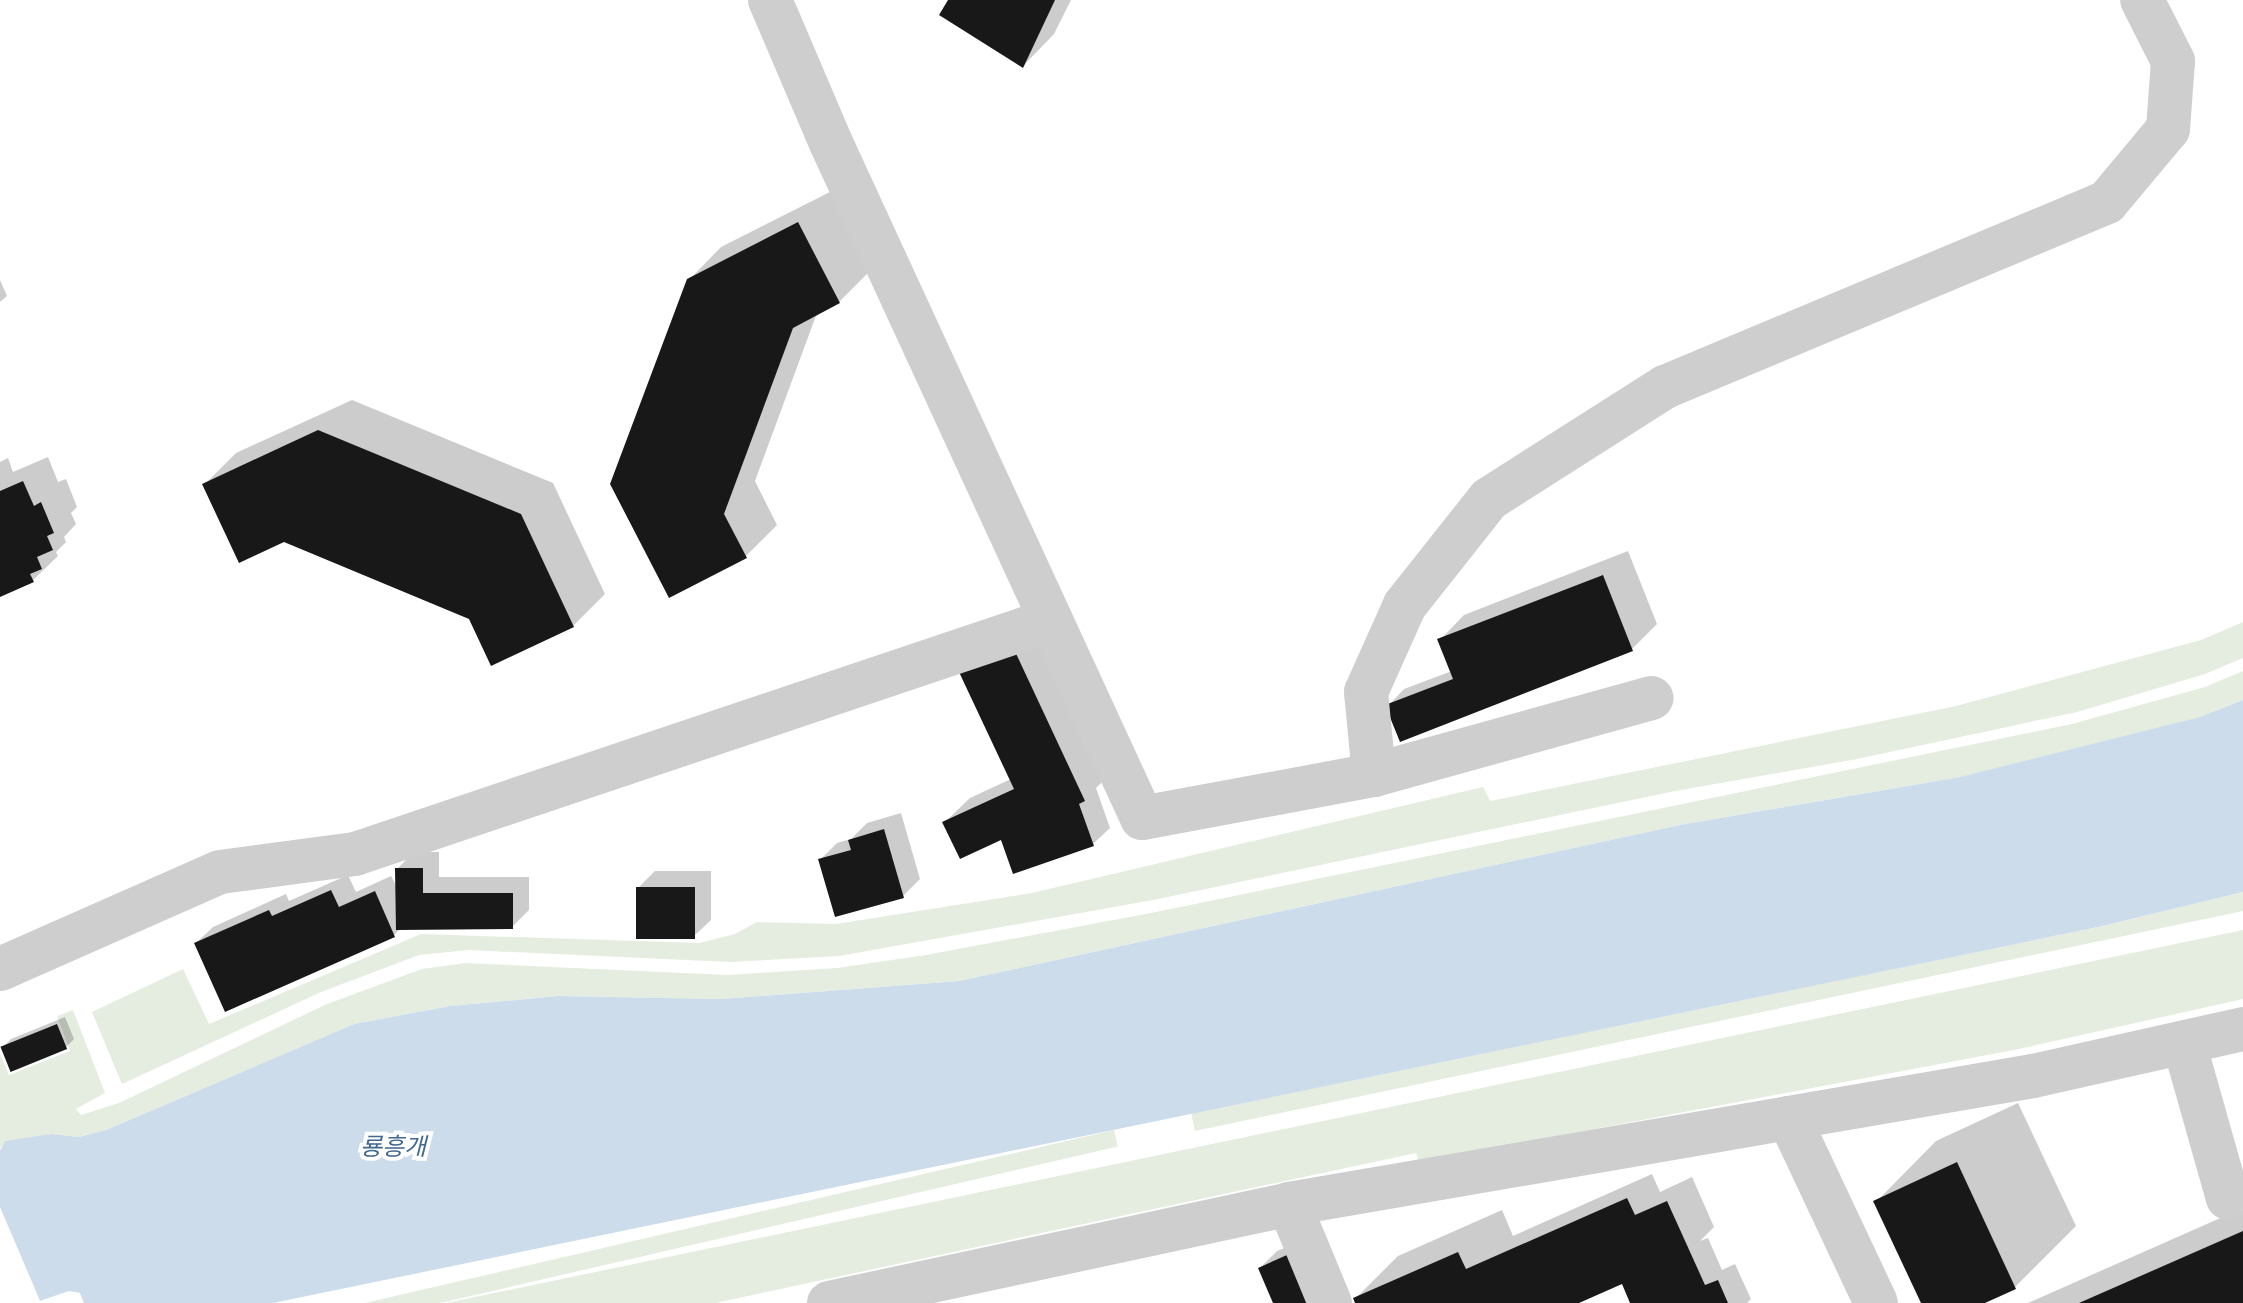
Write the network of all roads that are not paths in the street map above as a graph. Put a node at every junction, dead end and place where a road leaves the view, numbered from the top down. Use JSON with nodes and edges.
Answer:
{"nodes":[{"id":1,"x":770,"y":0,"type":"edge"},
{"id":2,"x":2142,"y":0,"type":"edge"},
{"id":3,"x":1051,"y":620,"type":"junction"},
{"id":4,"x":1652,"y":698,"type":"dead end"},
{"id":5,"x":1374,"y":775,"type":"junction"},
{"id":6,"x":0,"y":969,"type":"edge"},
{"id":7,"x":2243,"y":1029,"type":"edge"},
{"id":8,"x":2184,"y":1043,"type":"junction"},
{"id":9,"x":1789,"y":1118,"type":"junction"},
{"id":10,"x":2228,"y":1198,"type":"dead end"},
{"id":11,"x":1289,"y":1204,"type":"junction"},
{"id":12,"x":829,"y":1303,"type":"edge"},
{"id":13,"x":1330,"y":1303,"type":"edge"},
{"id":14,"x":1876,"y":1303,"type":"edge"}],
"edges":[{"from":1,"to":3,"type":"street"},
{"from":2,"to":5,"type":"street"},
{"from":3,"to":5,"type":"street"},
{"from":3,"to":6,"type":"street"},
{"from":4,"to":5,"type":"street"},
{"from":7,"to":8,"type":"street"},
{"from":8,"to":9,"type":"street"},
{"from":8,"to":10,"type":"street"},
{"from":9,"to":11,"type":"street"},
{"from":9,"to":14,"type":"street"},
{"from":11,"to":12,"type":"street"},
{"from":11,"to":13,"type":"street"}]}
